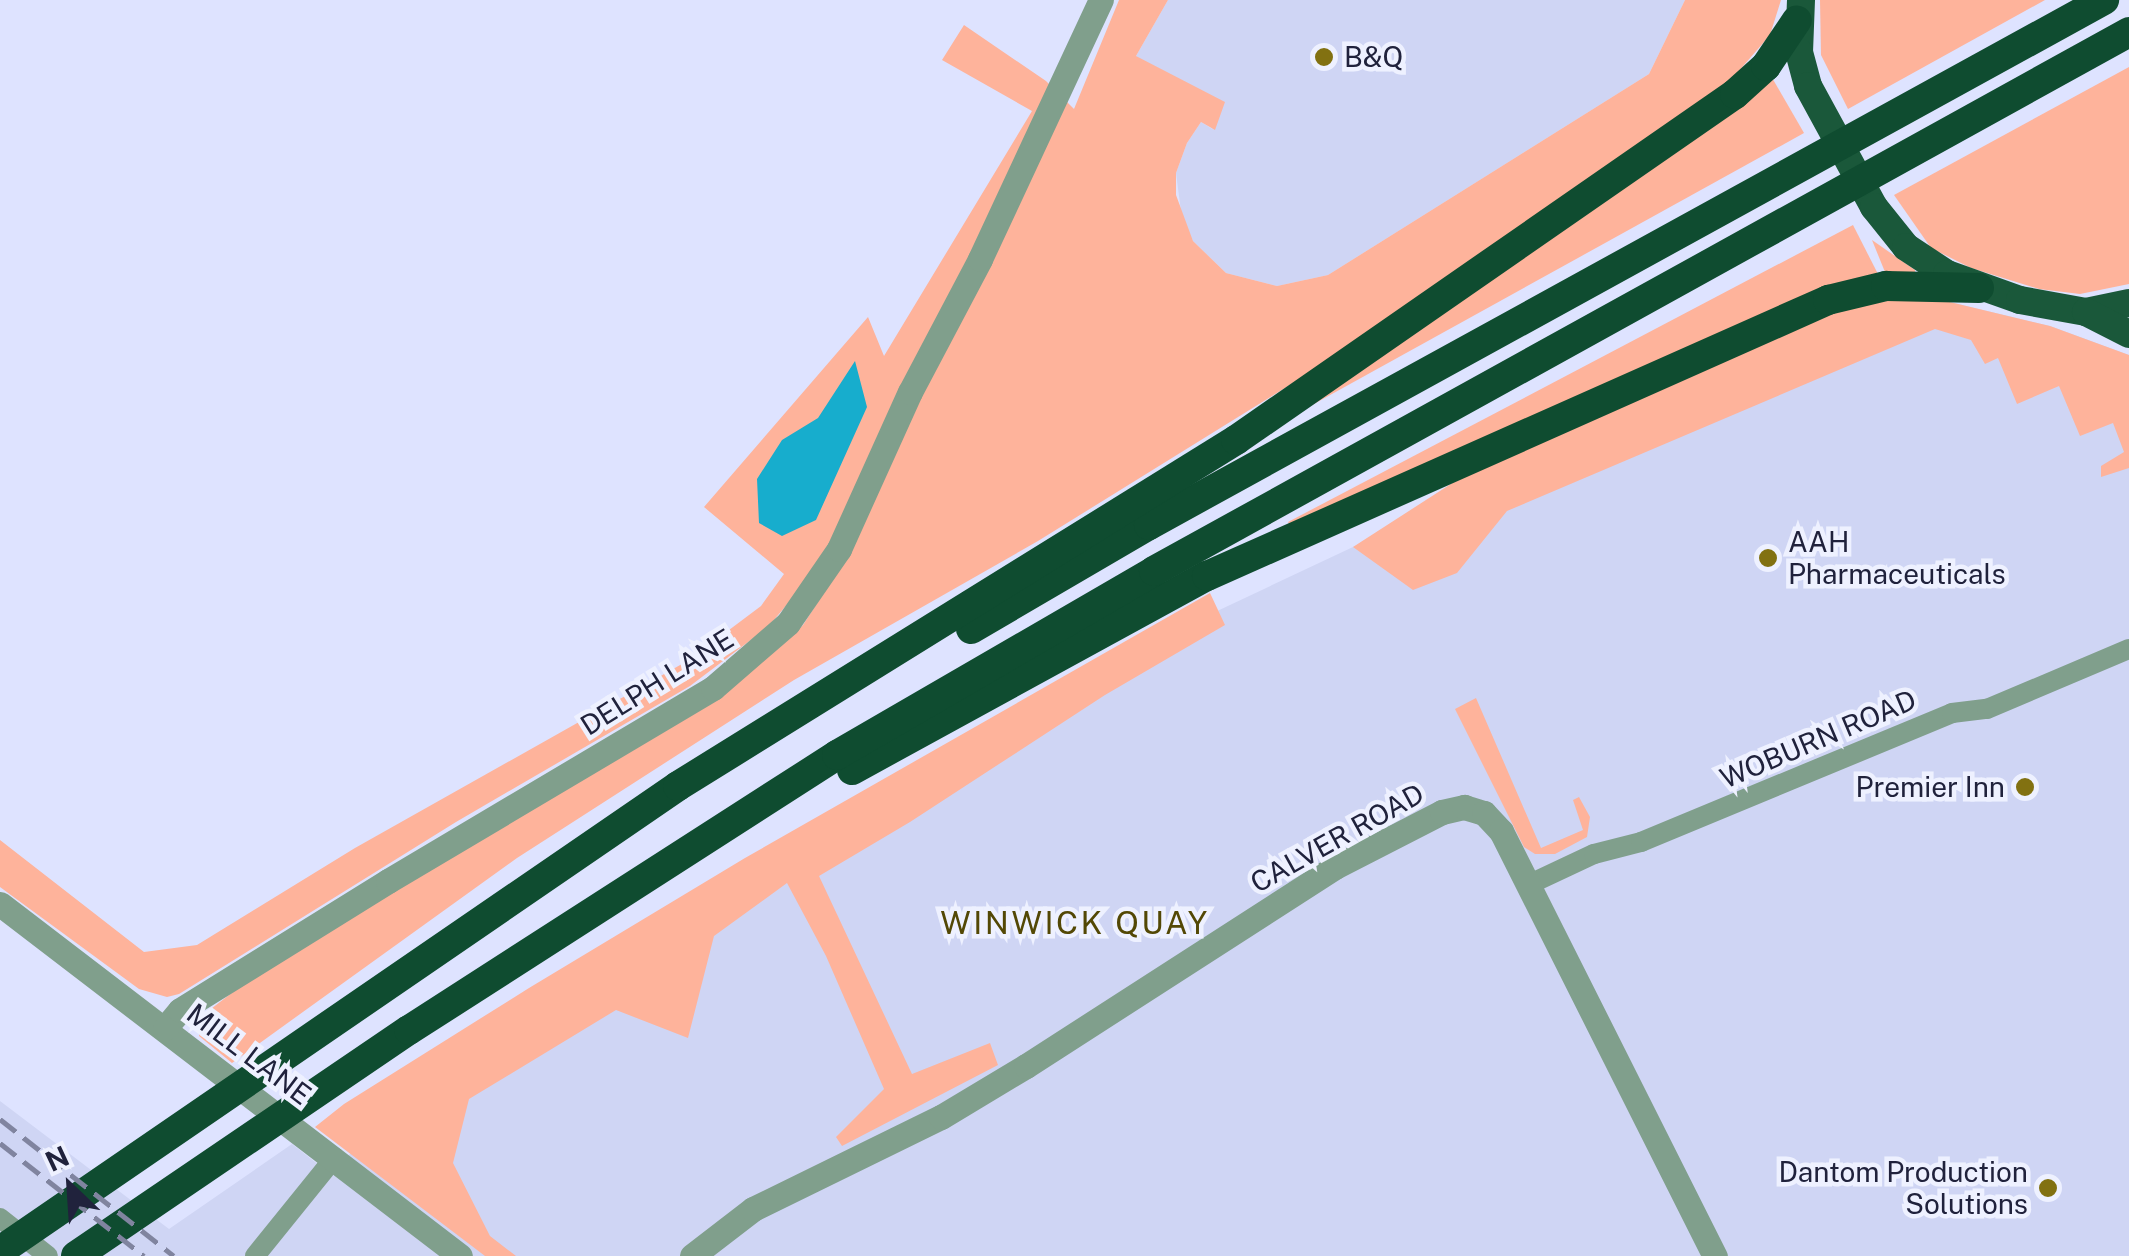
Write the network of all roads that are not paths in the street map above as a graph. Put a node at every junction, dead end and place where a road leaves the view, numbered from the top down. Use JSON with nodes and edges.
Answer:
{"nodes":[{"id":1,"x":1101,"y":0,"type":"edge"},
{"id":2,"x":2104,"y":0,"type":"edge"},
{"id":3,"x":1799,"y":10,"type":"edge"},
{"id":4,"x":2129,"y":32,"type":"edge"},
{"id":5,"x":1979,"y":288,"type":"junction"},
{"id":6,"x":2129,"y":303,"type":"edge"},
{"id":7,"x":2086,"y":312,"type":"junction"},
{"id":8,"x":2129,"y":334,"type":"edge"},
{"id":9,"x":2129,"y":649,"type":"edge"},
{"id":10,"x":1528,"y":884,"type":"junction"},
{"id":11,"x":0,"y":904,"type":"edge"},
{"id":12,"x":464,"y":935,"type":"junction"},
{"id":13,"x":500,"y":972,"type":"junction"},
{"id":14,"x":165,"y":1028,"type":"junction"},
{"id":15,"x":336,"y":1158,"type":"junction"},
{"id":16,"x":0,"y":1218,"type":"edge"},
{"id":17,"x":0,"y":1251,"type":"edge"},
{"id":18,"x":48,"y":1256,"type":"edge"},
{"id":19,"x":76,"y":1256,"type":"edge"},
{"id":20,"x":255,"y":1256,"type":"edge"},
{"id":21,"x":460,"y":1256,"type":"edge"},
{"id":22,"x":692,"y":1256,"type":"edge"},
{"id":23,"x":1715,"y":1256,"type":"edge"}],
"edges":[{"from":1,"to":14,"type":"street","name":"DELPH LANE"},
{"from":2,"to":12,"type":"highway"},
{"from":3,"to":5,"type":"highway"},
{"from":3,"to":12,"type":"highway"},
{"from":4,"to":13,"type":"highway"},
{"from":5,"to":7,"type":"highway"},
{"from":5,"to":13,"type":"highway"},
{"from":6,"to":7,"type":"highway"},
{"from":7,"to":8,"type":"highway"},
{"from":9,"to":10,"type":"street","name":"WOBURN ROAD"},
{"from":10,"to":22,"type":"street","name":"CALVER ROAD"},
{"from":10,"to":23,"type":"street","name":"CALVER ROAD"},
{"from":11,"to":14,"type":"street","name":"MILL LANE"},
{"from":12,"to":17,"type":"highway"},
{"from":13,"to":19,"type":"highway"},
{"from":14,"to":15,"type":"street","name":"MILL LANE"},
{"from":15,"to":20,"type":"street"},
{"from":15,"to":21,"type":"street","name":"MILL LANE"},
{"from":16,"to":18,"type":"street"}]}
